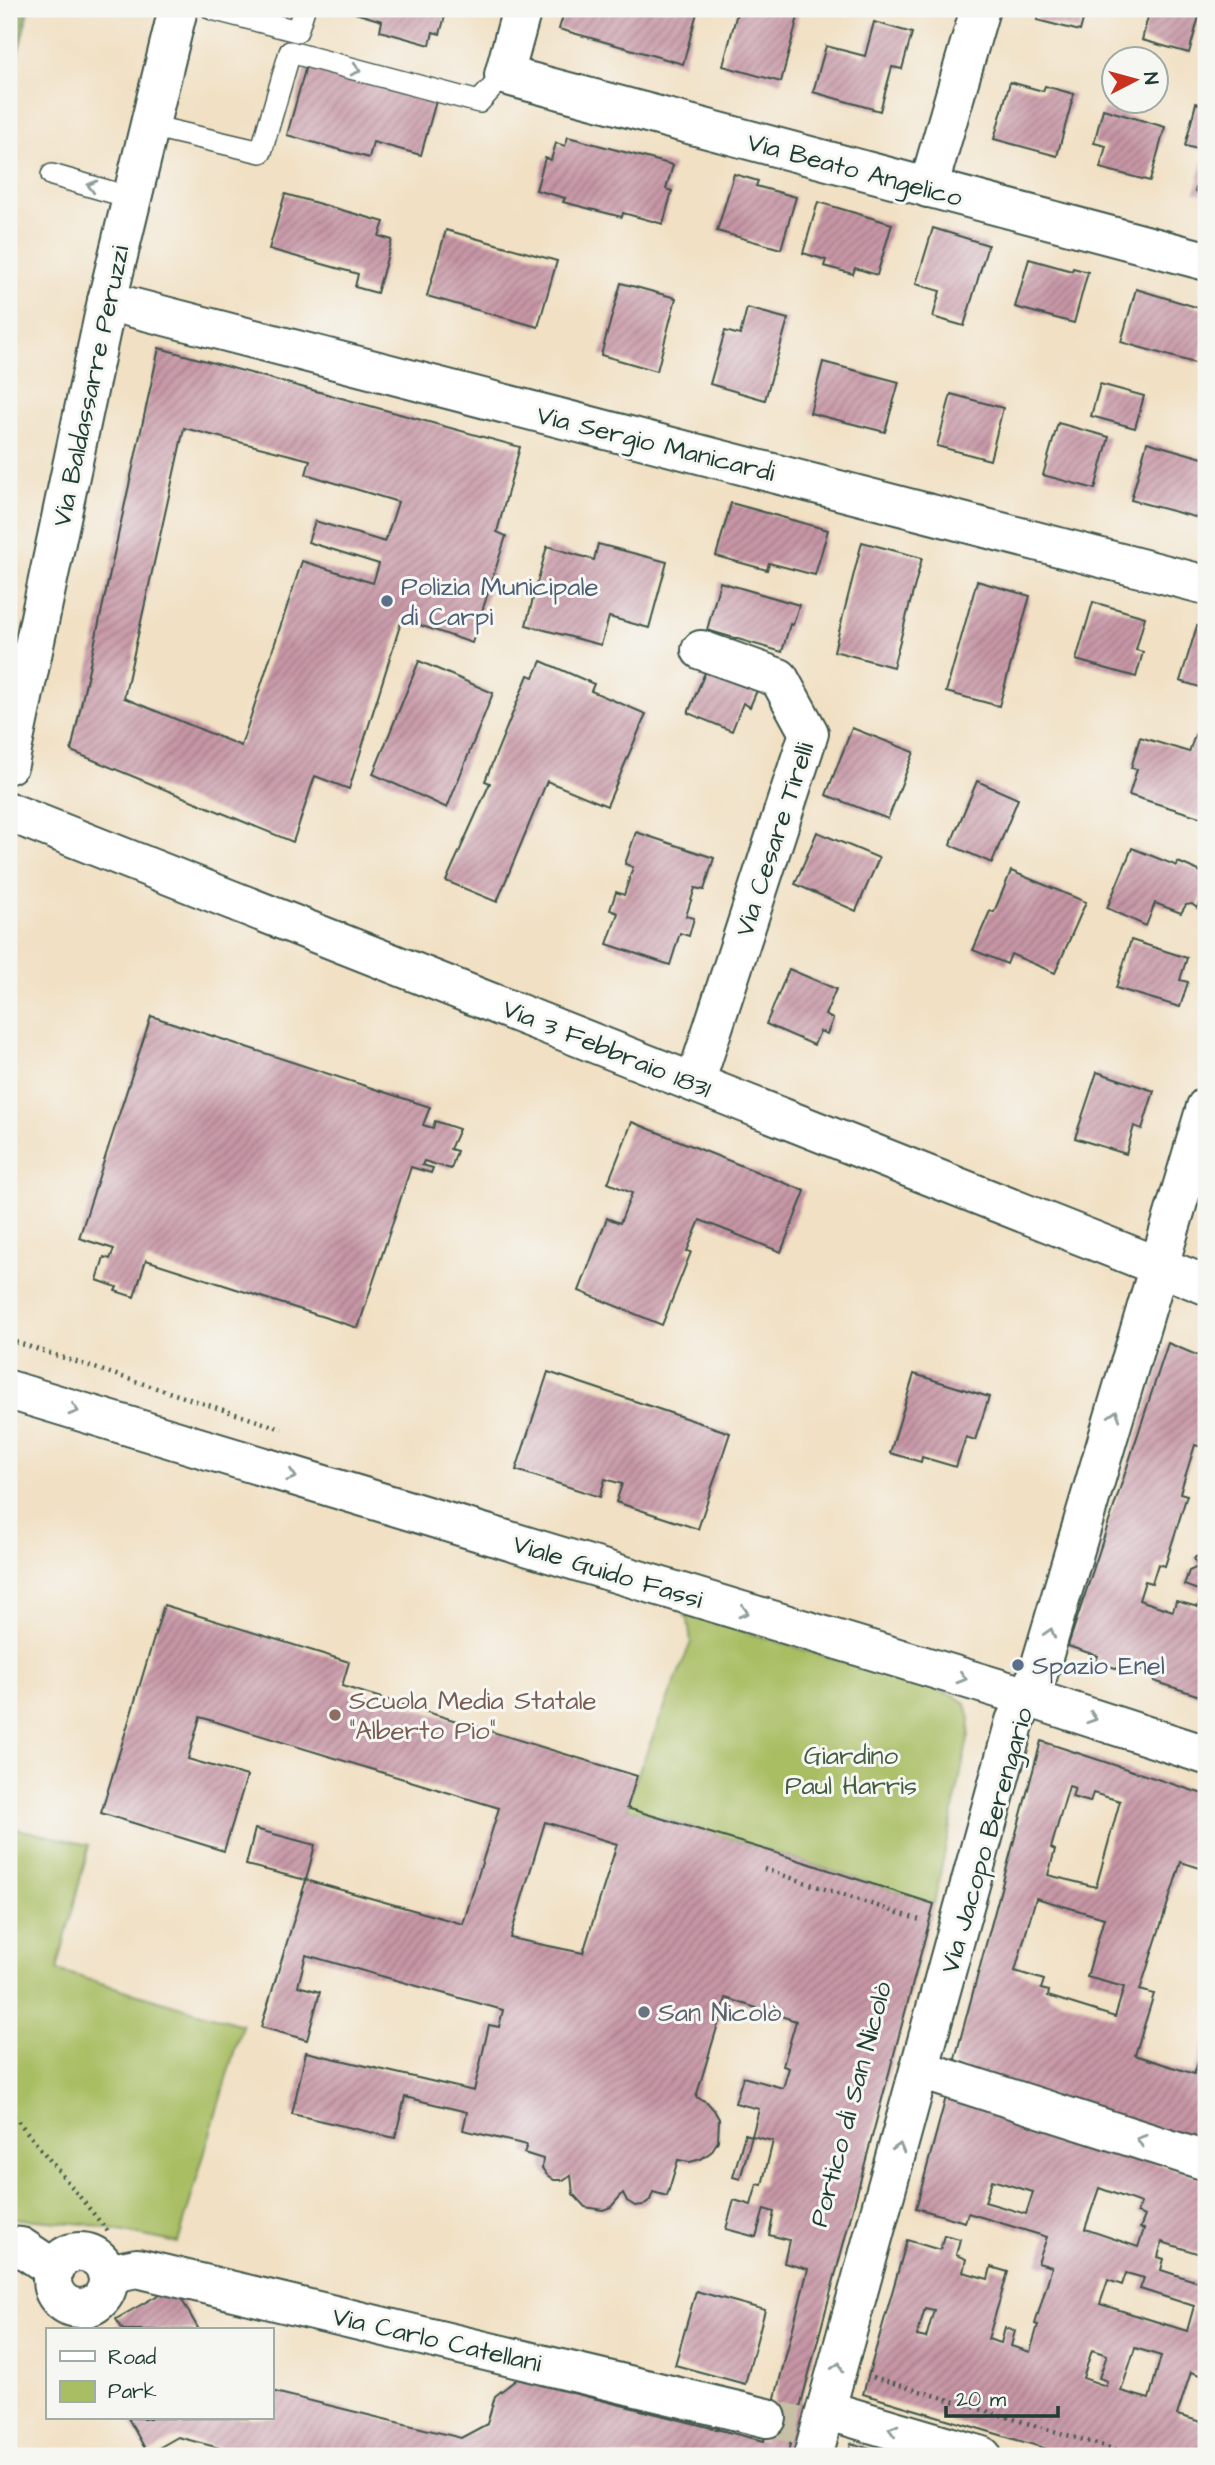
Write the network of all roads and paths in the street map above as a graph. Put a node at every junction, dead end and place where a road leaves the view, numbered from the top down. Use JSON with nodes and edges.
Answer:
{"nodes":[{"id":1,"x":178,"y":9,"type":"edge"},
{"id":2,"x":212,"y":9,"type":"edge"},
{"id":3,"x":304,"y":9,"type":"edge"},
{"id":4,"x":522,"y":9,"type":"edge"},
{"id":5,"x":980,"y":9,"type":"edge"},
{"id":6,"x":504,"y":75,"type":"junction"},
{"id":7,"x":150,"y":126,"type":"junction"},
{"id":8,"x":51,"y":175,"type":"dead end"},
{"id":9,"x":928,"y":188,"type":"junction"},
{"id":10,"x":132,"y":198,"type":"junction"},
{"id":11,"x":1206,"y":261,"type":"edge"},
{"id":12,"x":107,"y":301,"type":"junction"},
{"id":13,"x":1206,"y":585,"type":"edge"},
{"id":14,"x":701,"y":650,"type":"dead end"},
{"id":15,"x":9,"y":764,"type":"edge"},
{"id":16,"x":9,"y":811,"type":"edge"},
{"id":17,"x":695,"y":1083,"type":"junction"},
{"id":18,"x":1206,"y":1107,"type":"edge"},
{"id":19,"x":1159,"y":1265,"type":"junction"},
{"id":20,"x":1206,"y":1285,"type":"edge"},
{"id":21,"x":9,"y":1390,"type":"edge"},
{"id":22,"x":1027,"y":1698,"type":"junction"},
{"id":23,"x":1206,"y":1755,"type":"edge"},
{"id":24,"x":764,"y":1869,"type":"dead end"},
{"id":25,"x":916,"y":1933,"type":"dead end"},
{"id":26,"x":921,"y":2070,"type":"junction"},
{"id":27,"x":9,"y":2110,"type":"edge"},
{"id":28,"x":1206,"y":2161,"type":"edge"},
{"id":29,"x":9,"y":2246,"type":"edge"},
{"id":30,"x":122,"y":2271,"type":"junction"},
{"id":31,"x":838,"y":2367,"type":"junction"},
{"id":32,"x":805,"y":2428,"type":"edge"},
{"id":33,"x":982,"y":2456,"type":"edge"},
{"id":34,"x":1137,"y":2456,"type":"edge"}],
"edges":[{"from":1,"to":7,"type":"street","name":"Via Baldassarre Peruzzi"},
{"from":2,"to":3,"type":"lane"},
{"from":4,"to":6,"type":"street"},
{"from":5,"to":9,"type":"street"},
{"from":7,"to":6,"type":"lane","one_way":true},
{"from":6,"to":9,"type":"street","name":"Via Beato Angelico"},
{"from":7,"to":10,"type":"street","name":"Via Baldassarre Peruzzi"},
{"from":10,"to":8,"type":"lane","one_way":true},
{"from":9,"to":11,"type":"street","name":"Via Beato Angelico"},
{"from":10,"to":12,"type":"street","name":"Via Baldassarre Peruzzi"},
{"from":12,"to":13,"type":"street","name":"Via Sergio Manicardi"},
{"from":12,"to":15,"type":"street","name":"Via Baldassarre Peruzzi"},
{"from":14,"to":17,"type":"street","name":"Via Cesare Tirelli"},
{"from":16,"to":17,"type":"street","name":"Via 3 Febbraio 1831"},
{"from":17,"to":19,"type":"street","name":"Via 3 Febbraio 1831"},
{"from":18,"to":19,"type":"street","name":"Via Jacopo Berengario"},
{"from":19,"to":20,"type":"street","name":"Via 3 Febbraio 1831"},
{"from":22,"to":19,"type":"street","name":"Via Jacopo Berengario","one_way":true},
{"from":21,"to":22,"type":"street","name":"Viale Guido Fassi","one_way":true},
{"from":22,"to":23,"type":"street","name":"Viale Guido Fassi","one_way":true},
{"from":22,"to":26,"type":"street","name":"Via Jacopo Berengario"},
{"from":24,"to":25,"type":"path"},
{"from":28,"to":26,"type":"street","one_way":true},
{"from":31,"to":26,"type":"street","name":"Via Jacopo Berengario","one_way":true},
{"from":27,"to":30,"type":"path"},
{"from":29,"to":30,"type":"street","name":"Via Carlo Catellani"},
{"from":30,"to":32,"type":"street","name":"Via Carlo Catellani"},
{"from":32,"to":31,"type":"street","name":"Via Jacopo Berengario","one_way":true},
{"from":31,"to":34,"type":"path"},
{"from":33,"to":32,"type":"street","name":"Via Carlo Catellani","one_way":true}]}
